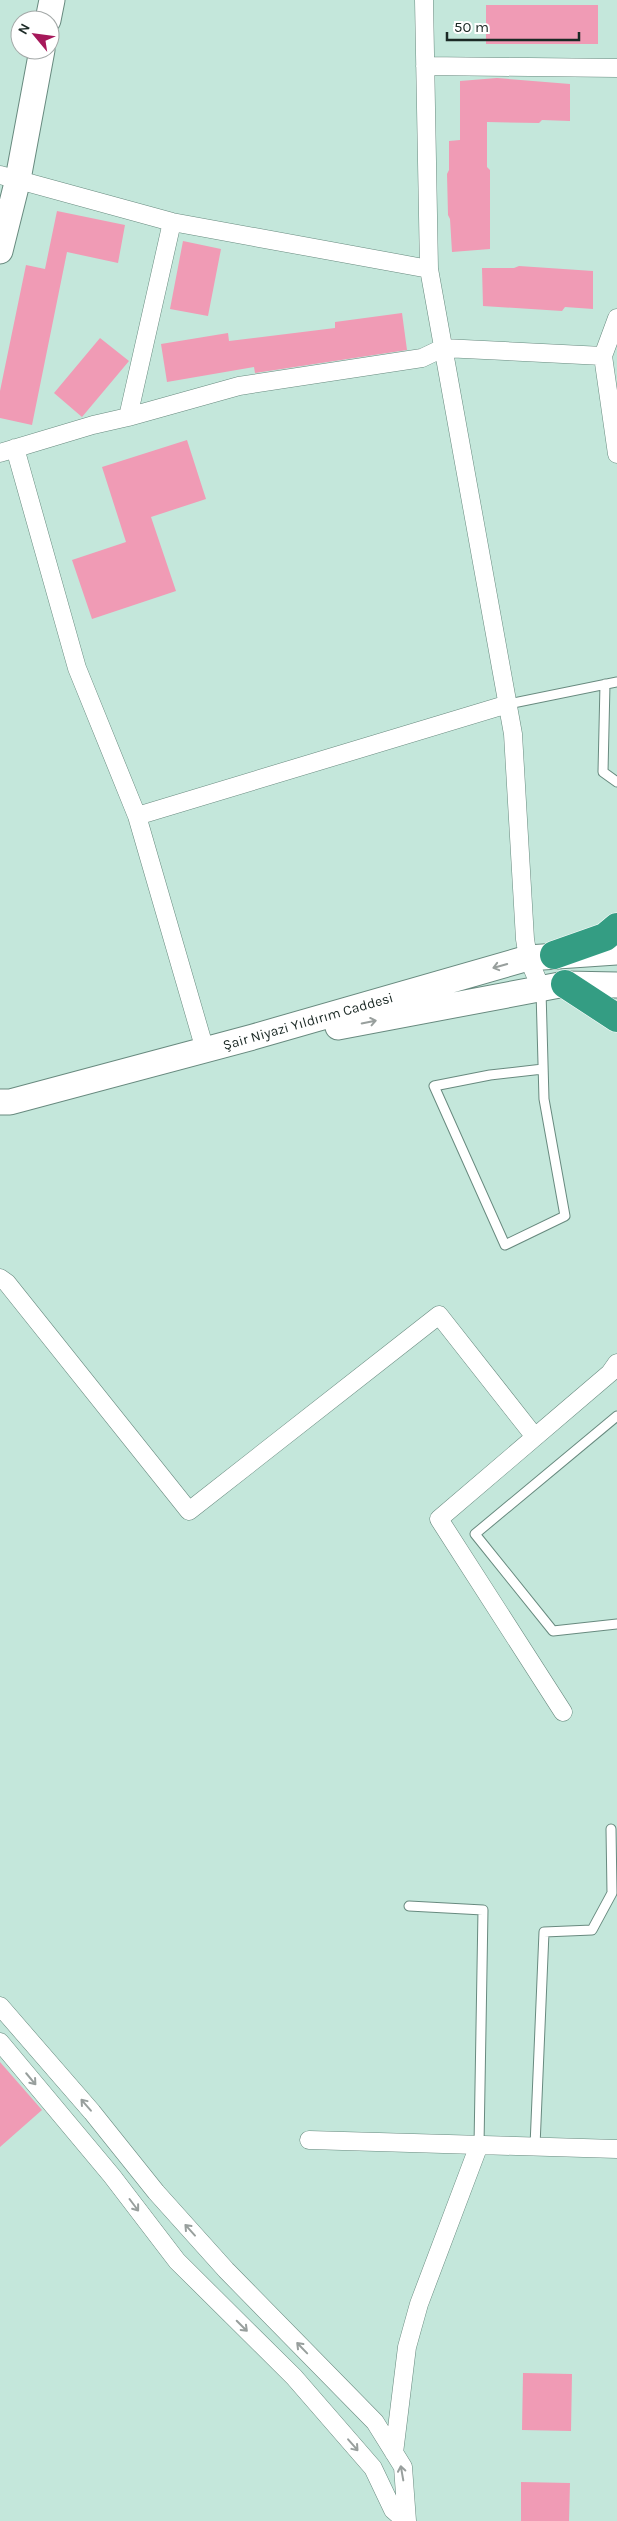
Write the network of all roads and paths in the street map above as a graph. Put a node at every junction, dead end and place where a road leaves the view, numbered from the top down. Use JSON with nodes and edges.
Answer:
{"nodes":[{"id":1,"x":424,"y":0,"type":"edge"},
{"id":2,"x":39,"y":60,"type":"edge"},
{"id":3,"x":425,"y":66,"type":"junction"},
{"id":4,"x":617,"y":68,"type":"edge"},
{"id":5,"x":9,"y":177,"type":"edge"},
{"id":6,"x":172,"y":222,"type":"junction"},
{"id":7,"x":0,"y":251,"type":"edge"},
{"id":8,"x":429,"y":269,"type":"junction"},
{"id":9,"x":617,"y":318,"type":"edge"},
{"id":10,"x":443,"y":348,"type":"junction"},
{"id":11,"x":603,"y":356,"type":"junction"},
{"id":12,"x":128,"y":417,"type":"junction"},
{"id":13,"x":7,"y":451,"type":"edge"},
{"id":14,"x":617,"y":454,"type":"edge"},
{"id":15,"x":617,"y":682,"type":"edge"},
{"id":16,"x":605,"y":684,"type":"junction"},
{"id":17,"x":508,"y":704,"type":"junction"},
{"id":18,"x":617,"y":782,"type":"edge"},
{"id":19,"x":137,"y":816,"type":"junction"},
{"id":20,"x":617,"y":927,"type":"edge"},
{"id":21,"x":617,"y":952,"type":"edge"},
{"id":22,"x":541,"y":956,"type":"junction"},
{"id":23,"x":617,"y":985,"type":"edge"},
{"id":24,"x":553,"y":986,"type":"junction"},
{"id":25,"x":617,"y":1018,"type":"edge"},
{"id":26,"x":205,"y":1050,"type":"junction"},
{"id":27,"x":543,"y":1069,"type":"junction"},
{"id":28,"x":0,"y":1102,"type":"edge"},
{"id":29,"x":0,"y":1116,"type":"edge"},
{"id":30,"x":0,"y":1278,"type":"edge"},
{"id":31,"x":617,"y":1363,"type":"edge"},
{"id":32,"x":617,"y":1416,"type":"edge"},
{"id":33,"x":535,"y":1437,"type":"junction"},
{"id":34,"x":617,"y":1624,"type":"edge"},
{"id":35,"x":563,"y":1712,"type":"dead end"},
{"id":36,"x":611,"y":1829,"type":"dead end"},
{"id":37,"x":409,"y":1906,"type":"dead end"},
{"id":38,"x":0,"y":2006,"type":"edge"},
{"id":39,"x":0,"y":2042,"type":"edge"},
{"id":40,"x":309,"y":2140,"type":"dead end"},
{"id":41,"x":479,"y":2145,"type":"junction"},
{"id":42,"x":535,"y":2146,"type":"junction"},
{"id":43,"x":617,"y":2149,"type":"edge"},
{"id":44,"x":394,"y":2453,"type":"junction"},
{"id":45,"x":406,"y":2521,"type":"edge"}],
"edges":[{"from":1,"to":3,"type":"street"},
{"from":2,"to":5,"type":"street"},
{"from":3,"to":4,"type":"street"},
{"from":3,"to":8,"type":"street"},
{"from":5,"to":6,"type":"street"},
{"from":5,"to":7,"type":"street"},
{"from":6,"to":8,"type":"street"},
{"from":6,"to":12,"type":"street"},
{"from":8,"to":10,"type":"street"},
{"from":9,"to":11,"type":"street"},
{"from":10,"to":11,"type":"street"},
{"from":10,"to":12,"type":"street"},
{"from":10,"to":17,"type":"street"},
{"from":11,"to":14,"type":"street"},
{"from":12,"to":13,"type":"street"},
{"from":13,"to":19,"type":"street"},
{"from":15,"to":16,"type":"lane"},
{"from":16,"to":17,"type":"lane"},
{"from":16,"to":18,"type":"lane"},
{"from":17,"to":19,"type":"street"},
{"from":17,"to":22,"type":"street"},
{"from":19,"to":26,"type":"street"},
{"from":20,"to":22,"type":"highway"},
{"from":21,"to":22,"type":"street","name":"Şair Niyazi Yıldırım Caddesi"},
{"from":22,"to":24,"type":"street"},
{"from":22,"to":26,"type":"street","name":"Şair Niyazi Yıldırım Caddesi","one_way":true},
{"from":23,"to":24,"type":"street"},
{"from":24,"to":25,"type":"highway"},
{"from":24,"to":27,"type":"lane"},
{"from":29,"to":24,"type":"street","one_way":true},
{"from":26,"to":28,"type":"street","name":"Şair Niyazi Yıldırım Caddesi"},
{"from":27,"to":27,"type":"lane"},
{"from":30,"to":33,"type":"street"},
{"from":31,"to":33,"type":"street"},
{"from":32,"to":34,"type":"lane"},
{"from":33,"to":35,"type":"street"},
{"from":36,"to":42,"type":"lane"},
{"from":37,"to":41,"type":"lane"},
{"from":44,"to":38,"type":"street","one_way":true},
{"from":39,"to":45,"type":"street","one_way":true},
{"from":40,"to":41,"type":"street"},
{"from":41,"to":42,"type":"street"},
{"from":41,"to":44,"type":"street"},
{"from":42,"to":43,"type":"street"},
{"from":45,"to":44,"type":"street","one_way":true}]}
